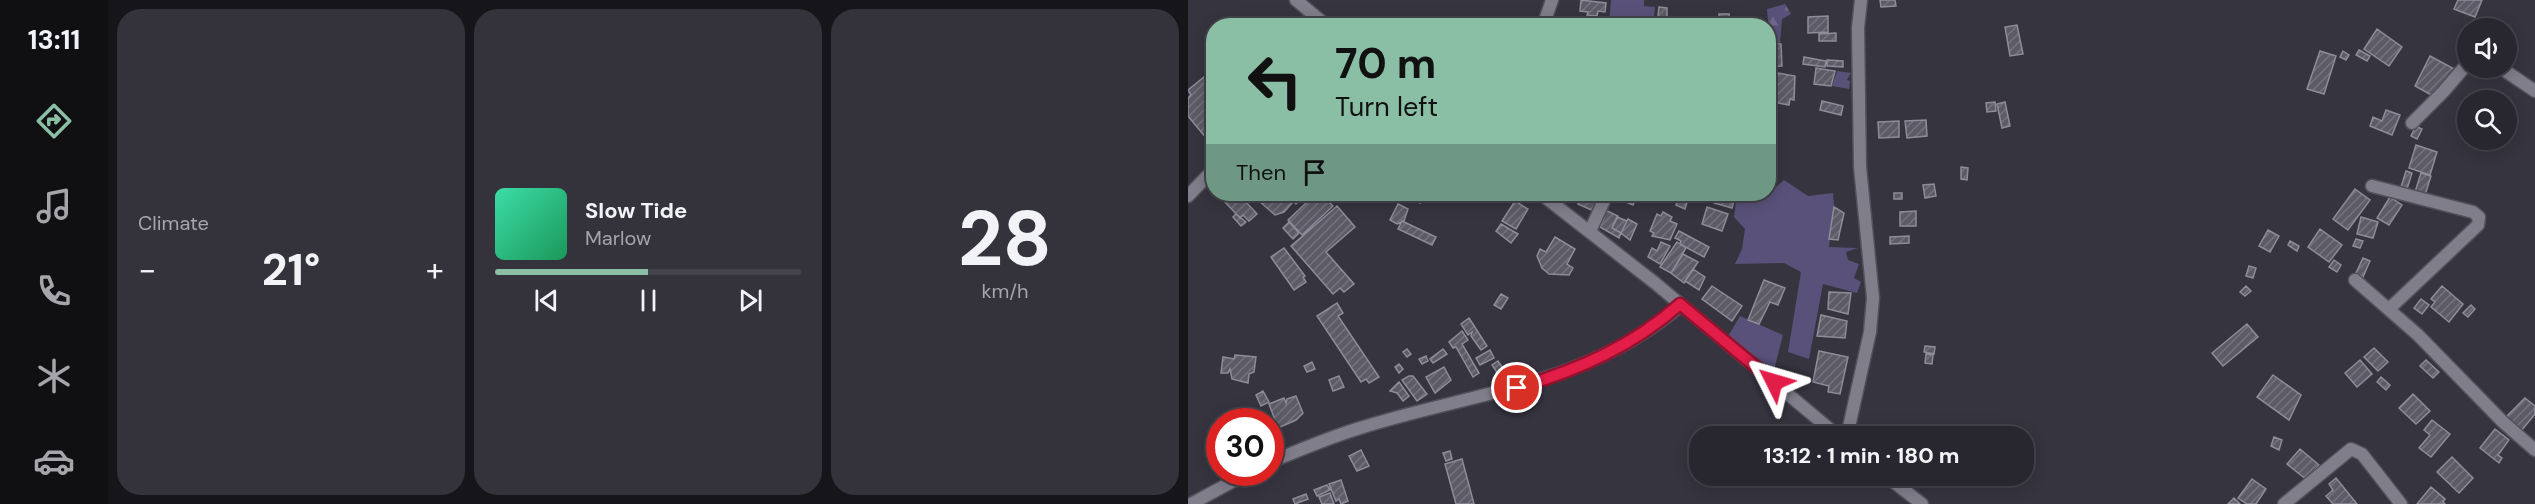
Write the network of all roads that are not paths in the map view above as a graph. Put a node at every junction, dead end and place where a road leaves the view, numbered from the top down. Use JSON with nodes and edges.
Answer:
{"nodes":[{"id":1,"x":1296,"y":0,"type":"edge"},
{"id":2,"x":1552,"y":0,"type":"edge"},
{"id":3,"x":1861,"y":0,"type":"edge"},
{"id":4,"x":1318,"y":18,"type":"edge"},
{"id":5,"x":1546,"y":18,"type":"edge"},
{"id":6,"x":2457,"y":76,"type":"edge"},
{"id":7,"x":2516,"y":78,"type":"edge"},
{"id":8,"x":2535,"y":91,"type":"edge"},
{"id":9,"x":2412,"y":123,"type":"dead end"},
{"id":10,"x":1206,"y":177,"type":"edge"},
{"id":11,"x":2373,"y":186,"type":"dead end"},
{"id":12,"x":1188,"y":196,"type":"edge"},
{"id":13,"x":1550,"y":201,"type":"edge"},
{"id":14,"x":1604,"y":201,"type":"edge"},
{"id":15,"x":1590,"y":231,"type":"junction"},
{"id":16,"x":2355,"y":280,"type":"dead end"},
{"id":17,"x":1680,"y":304,"type":"junction"},
{"id":18,"x":2390,"y":309,"type":"junction"},
{"id":19,"x":1826,"y":426,"type":"edge"},
{"id":20,"x":1849,"y":426,"type":"edge"},
{"id":21,"x":2535,"y":450,"type":"edge"},
{"id":22,"x":1284,"y":457,"type":"edge"},
{"id":23,"x":1224,"y":486,"type":"edge"},
{"id":24,"x":1899,"y":486,"type":"edge"},
{"id":25,"x":1191,"y":504,"type":"edge"},
{"id":26,"x":1922,"y":504,"type":"edge"},
{"id":27,"x":2284,"y":504,"type":"edge"},
{"id":28,"x":2401,"y":504,"type":"edge"}],
"edges":[{"from":1,"to":4,"type":"street"},
{"from":2,"to":5,"type":"street"},
{"from":3,"to":20,"type":"street"},
{"from":6,"to":9,"type":"street"},
{"from":7,"to":8,"type":"street"},
{"from":10,"to":12,"type":"street"},
{"from":11,"to":18,"type":"street"},
{"from":13,"to":15,"type":"street"},
{"from":14,"to":15,"type":"street"},
{"from":15,"to":17,"type":"street"},
{"from":16,"to":18,"type":"street"},
{"from":17,"to":19,"type":"street"},
{"from":17,"to":22,"type":"street"},
{"from":18,"to":21,"type":"street"},
{"from":23,"to":25,"type":"street"},
{"from":24,"to":26,"type":"street"},
{"from":27,"to":28,"type":"street"}]}
